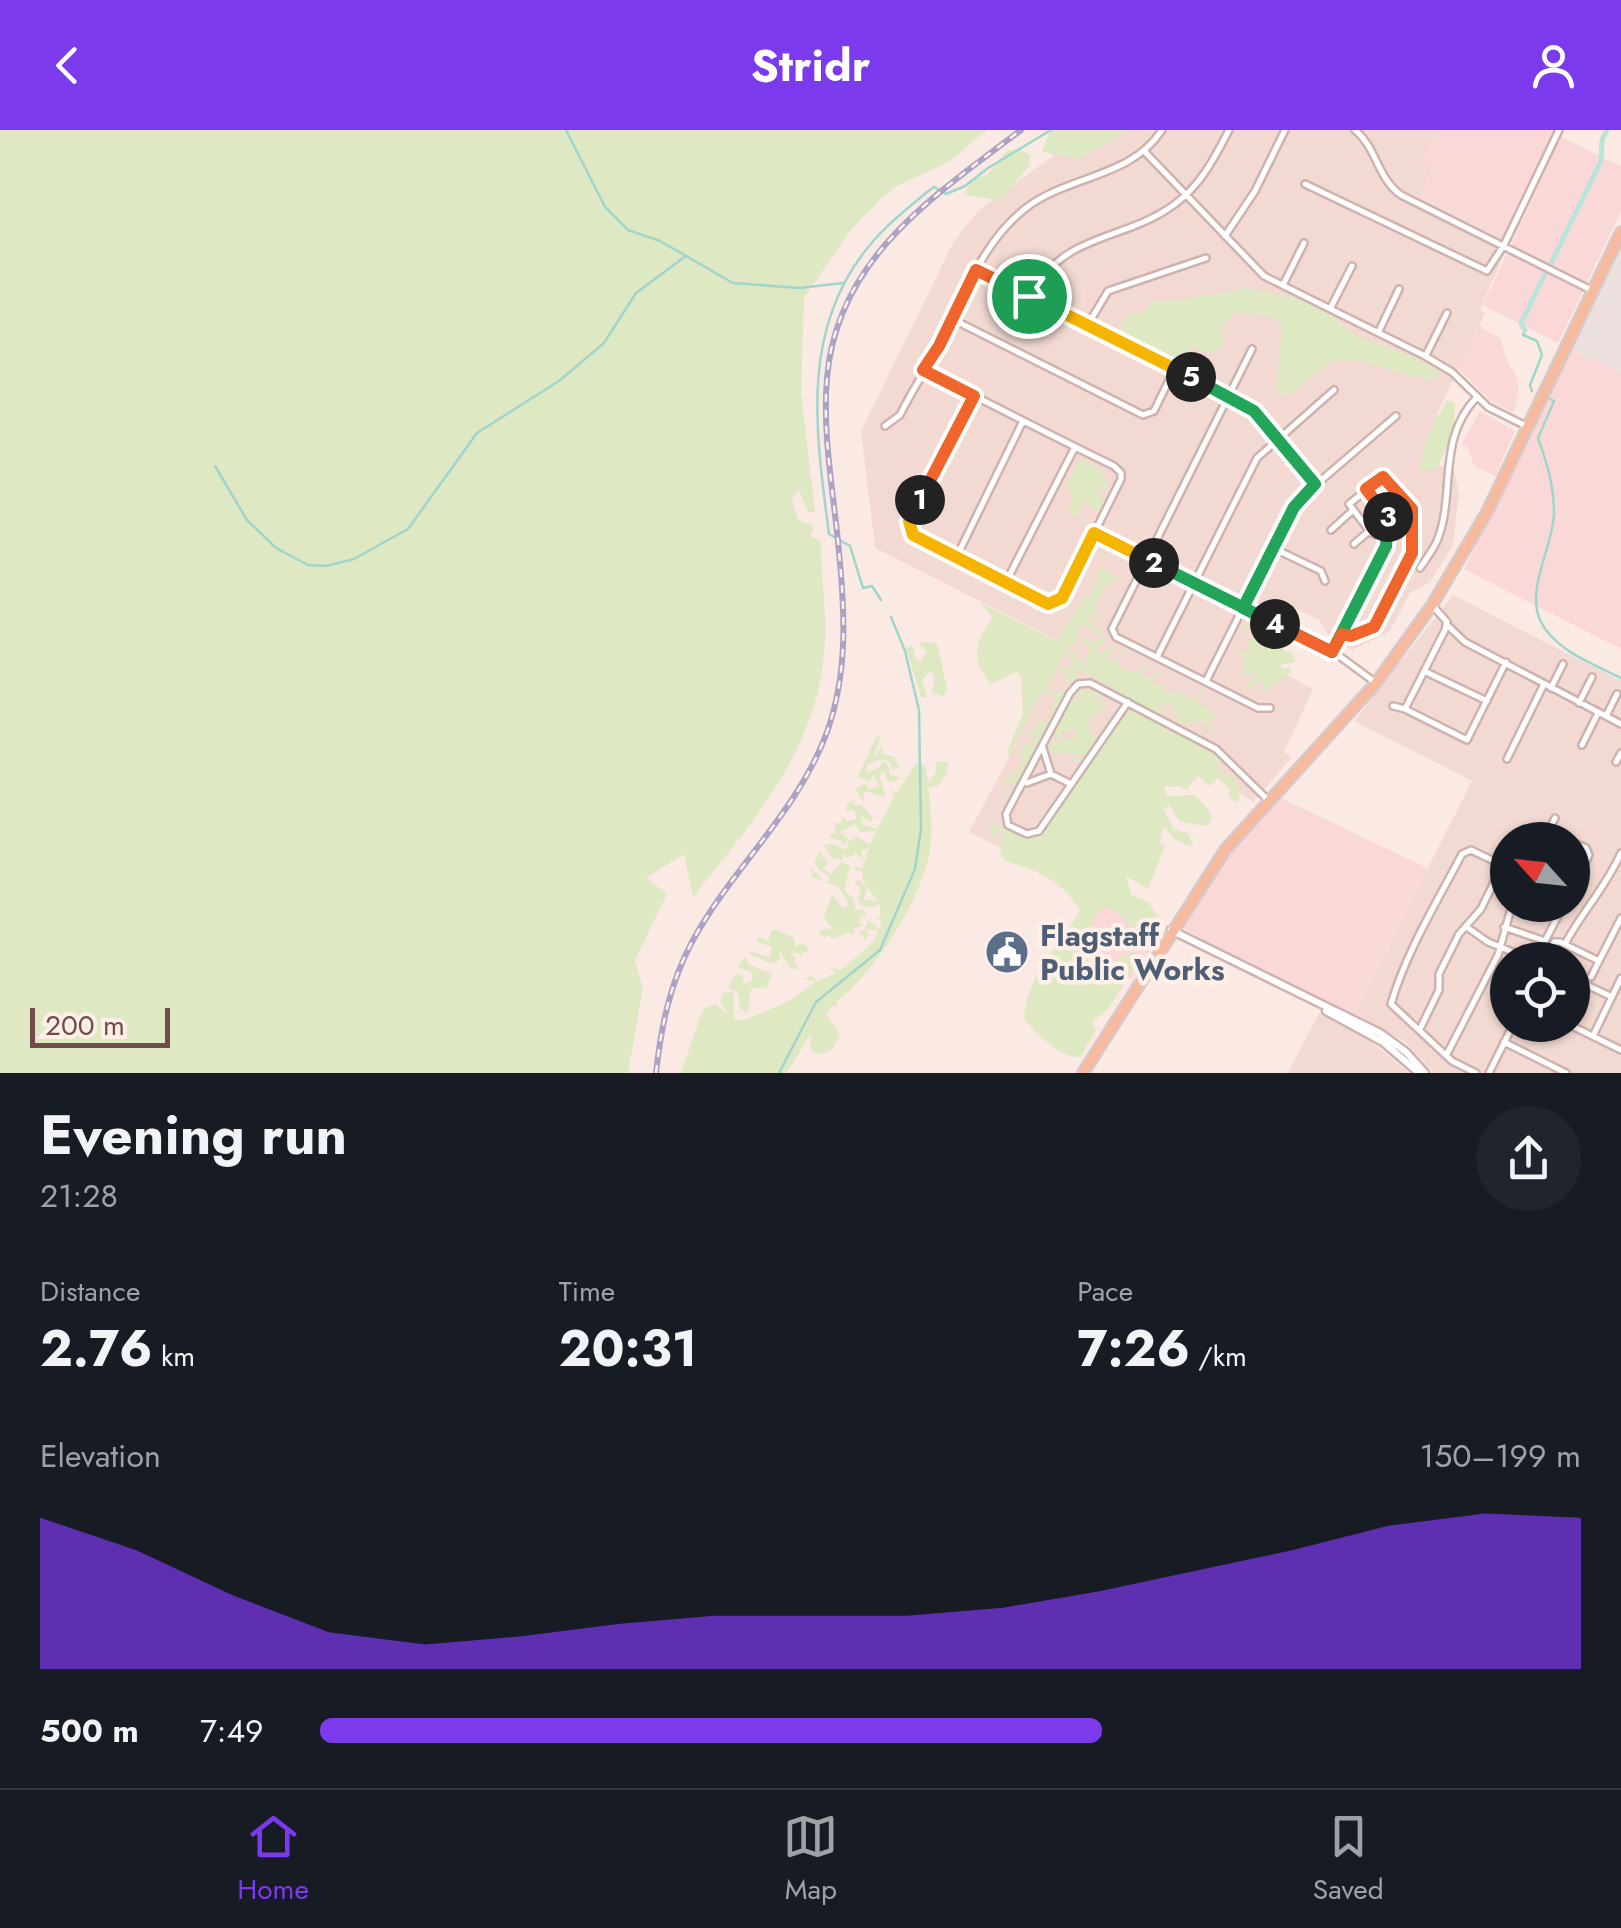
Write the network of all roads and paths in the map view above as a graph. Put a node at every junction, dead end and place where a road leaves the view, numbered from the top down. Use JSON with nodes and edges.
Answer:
{"nodes":[{"id":1,"x":1162,"y":130,"type":"edge"},
{"id":2,"x":1230,"y":130,"type":"edge"},
{"id":3,"x":1285,"y":130,"type":"edge"},
{"id":4,"x":1355,"y":130,"type":"edge"},
{"id":5,"x":1559,"y":130,"type":"edge"},
{"id":6,"x":1145,"y":152,"type":"junction"},
{"id":7,"x":1305,"y":184,"type":"dead end"},
{"id":8,"x":1186,"y":195,"type":"junction"},
{"id":9,"x":1621,"y":232,"type":"edge"},
{"id":10,"x":1225,"y":237,"type":"junction"},
{"id":11,"x":1304,"y":242,"type":"dead end"},
{"id":12,"x":1504,"y":245,"type":"junction"},
{"id":13,"x":1206,"y":258,"type":"dead end"},
{"id":14,"x":1352,"y":266,"type":"dead end"},
{"id":15,"x":976,"y":270,"type":"junction"},
{"id":16,"x":1282,"y":286,"type":"junction"},
{"id":17,"x":1399,"y":289,"type":"dead end"},
{"id":18,"x":1593,"y":291,"type":"junction"},
{"id":19,"x":1029,"y":296,"type":"junction"},
{"id":20,"x":1330,"y":309,"type":"junction"},
{"id":21,"x":1446,"y":313,"type":"dead end"},
{"id":22,"x":952,"y":319,"type":"junction"},
{"id":23,"x":1087,"y":326,"type":"junction"},
{"id":24,"x":1378,"y":333,"type":"junction"},
{"id":25,"x":1252,"y":349,"type":"dead end"},
{"id":26,"x":1426,"y":356,"type":"junction"},
{"id":27,"x":1175,"y":369,"type":"junction"},
{"id":28,"x":923,"y":370,"type":"junction"},
{"id":29,"x":1334,"y":390,"type":"dead end"},
{"id":30,"x":974,"y":396,"type":"junction"},
{"id":31,"x":1228,"y":396,"type":"junction"},
{"id":32,"x":1476,"y":397,"type":"junction"},
{"id":33,"x":1396,"y":416,"type":"dead end"},
{"id":34,"x":1023,"y":421,"type":"junction"},
{"id":35,"x":885,"y":426,"type":"dead end"},
{"id":36,"x":1528,"y":427,"type":"junction"},
{"id":37,"x":1278,"y":438,"type":"junction"},
{"id":38,"x":1075,"y":447,"type":"junction"},
{"id":39,"x":1315,"y":484,"type":"junction"},
{"id":40,"x":1366,"y":489,"type":"junction"},
{"id":41,"x":1352,"y":511,"type":"junction"},
{"id":42,"x":1330,"y":530,"type":"dead end"},
{"id":43,"x":1369,"y":531,"type":"junction"},
{"id":44,"x":1094,"y":533,"type":"junction"},
{"id":45,"x":1387,"y":538,"type":"junction"},
{"id":46,"x":1354,"y":544,"type":"dead end"},
{"id":47,"x":1273,"y":548,"type":"junction"},
{"id":48,"x":1412,"y":553,"type":"junction"},
{"id":49,"x":956,"y":558,"type":"junction"},
{"id":50,"x":1146,"y":558,"type":"junction"},
{"id":51,"x":1425,"y":560,"type":"junction"},
{"id":52,"x":1420,"y":568,"type":"dead end"},
{"id":53,"x":1325,"y":581,"type":"dead end"},
{"id":54,"x":1194,"y":582,"type":"junction"},
{"id":55,"x":1006,"y":584,"type":"junction"},
{"id":56,"x":1432,"y":606,"type":"junction"},
{"id":57,"x":1243,"y":608,"type":"junction"},
{"id":58,"x":1446,"y":624,"type":"junction"},
{"id":59,"x":1342,"y":634,"type":"junction"},
{"id":60,"x":1332,"y":652,"type":"junction"},
{"id":61,"x":1158,"y":657,"type":"junction"},
{"id":62,"x":1506,"y":662,"type":"junction"},
{"id":63,"x":1563,"y":664,"type":"dead end"},
{"id":64,"x":1424,"y":670,"type":"junction"},
{"id":65,"x":1592,"y":677,"type":"dead end"},
{"id":66,"x":1206,"y":681,"type":"junction"},
{"id":67,"x":1376,"y":683,"type":"junction"},
{"id":68,"x":1544,"y":684,"type":"junction"},
{"id":69,"x":1551,"y":688,"type":"junction"},
{"id":70,"x":1617,"y":694,"type":"dead end"},
{"id":71,"x":1128,"y":702,"type":"junction"},
{"id":72,"x":1486,"y":702,"type":"junction"},
{"id":73,"x":1579,"y":702,"type":"junction"},
{"id":74,"x":1393,"y":706,"type":"dead end"},
{"id":75,"x":1270,"y":708,"type":"dead end"},
{"id":76,"x":1404,"y":709,"type":"junction"},
{"id":77,"x":1598,"y":712,"type":"junction"},
{"id":78,"x":1606,"y":716,"type":"junction"},
{"id":79,"x":1621,"y":724,"type":"edge"},
{"id":80,"x":1582,"y":745,"type":"dead end"},
{"id":81,"x":1042,"y":746,"type":"junction"},
{"id":82,"x":1621,"y":753,"type":"edge"},
{"id":83,"x":1507,"y":759,"type":"dead end"},
{"id":84,"x":1616,"y":762,"type":"dead end"},
{"id":85,"x":1051,"y":774,"type":"junction"},
{"id":86,"x":1024,"y":784,"type":"junction"},
{"id":87,"x":1071,"y":784,"type":"junction"},
{"id":88,"x":1268,"y":800,"type":"junction"},
{"id":89,"x":1555,"y":818,"type":"dead end"},
{"id":90,"x":1553,"y":822,"type":"edge"},
{"id":91,"x":1621,"y":853,"type":"edge"},
{"id":92,"x":1490,"y":860,"type":"edge"},
{"id":93,"x":1618,"y":867,"type":"edge"},
{"id":94,"x":1490,"y":892,"type":"edge"},
{"id":95,"x":1621,"y":918,"type":"edge"},
{"id":96,"x":1506,"y":922,"type":"edge"},
{"id":97,"x":1555,"y":922,"type":"edge"},
{"id":98,"x":1504,"y":927,"type":"junction"},
{"id":99,"x":1467,"y":928,"type":"junction"},
{"id":100,"x":1171,"y":929,"type":"junction"},
{"id":101,"x":1491,"y":942,"type":"edge"},
{"id":102,"x":1502,"y":942,"type":"edge"},
{"id":103,"x":1567,"y":942,"type":"edge"},
{"id":104,"x":1590,"y":956,"type":"edge"},
{"id":105,"x":1599,"y":961,"type":"junction"},
{"id":106,"x":1490,"y":970,"type":"edge"},
{"id":107,"x":1592,"y":976,"type":"dead end"},
{"id":108,"x":1621,"y":978,"type":"edge"},
{"id":109,"x":1590,"y":987,"type":"edge"},
{"id":110,"x":1612,"y":997,"type":"junction"},
{"id":111,"x":1420,"y":1029,"type":"junction"},
{"id":112,"x":1592,"y":1036,"type":"joint"},
{"id":113,"x":1504,"y":1042,"type":"joint"},
{"id":114,"x":1621,"y":1050,"type":"edge"},
{"id":115,"x":1447,"y":1054,"type":"junction"},
{"id":116,"x":1083,"y":1073,"type":"edge"},
{"id":117,"x":1422,"y":1073,"type":"edge"},
{"id":118,"x":1476,"y":1073,"type":"edge"},
{"id":119,"x":1489,"y":1073,"type":"edge"},
{"id":120,"x":1566,"y":1073,"type":"edge"}],
"edges":[{"from":1,"to":6,"type":"street"},
{"from":2,"to":8,"type":"street"},
{"from":3,"to":10,"type":"street"},
{"from":4,"to":12,"type":"street"},
{"from":5,"to":12,"type":"street"},
{"from":6,"to":8,"type":"street"},
{"from":6,"to":15,"type":"street"},
{"from":7,"to":12,"type":"street"},
{"from":8,"to":10,"type":"street"},
{"from":8,"to":19,"type":"street"},
{"from":9,"to":18,"type":"main road"},
{"from":10,"to":16,"type":"street"},
{"from":11,"to":16,"type":"street"},
{"from":12,"to":18,"type":"street"},
{"from":13,"to":23,"type":"street"},
{"from":14,"to":20,"type":"street"},
{"from":15,"to":19,"type":"street"},
{"from":15,"to":22,"type":"street"},
{"from":16,"to":20,"type":"street"},
{"from":17,"to":24,"type":"street"},
{"from":18,"to":36,"type":"main road"},
{"from":19,"to":23,"type":"street"},
{"from":20,"to":24,"type":"street"},
{"from":21,"to":26,"type":"street"},
{"from":22,"to":27,"type":"street"},
{"from":22,"to":28,"type":"street"},
{"from":23,"to":27,"type":"street"},
{"from":24,"to":26,"type":"street"},
{"from":25,"to":31,"type":"street"},
{"from":26,"to":32,"type":"street"},
{"from":27,"to":31,"type":"street"},
{"from":28,"to":30,"type":"street"},
{"from":28,"to":35,"type":"street"},
{"from":29,"to":37,"type":"street"},
{"from":30,"to":34,"type":"street"},
{"from":30,"to":49,"type":"street"},
{"from":31,"to":37,"type":"street"},
{"from":31,"to":50,"type":"street"},
{"from":32,"to":36,"type":"street"},
{"from":32,"to":51,"type":"street"},
{"from":33,"to":39,"type":"street"},
{"from":34,"to":38,"type":"street"},
{"from":34,"to":49,"type":"street"},
{"from":36,"to":56,"type":"main road"},
{"from":37,"to":39,"type":"street"},
{"from":37,"to":54,"type":"street"},
{"from":38,"to":44,"type":"street"},
{"from":38,"to":55,"type":"street"},
{"from":39,"to":47,"type":"street"},
{"from":40,"to":41,"type":"street"},
{"from":40,"to":45,"type":"street"},
{"from":40,"to":48,"type":"street"},
{"from":41,"to":42,"type":"street"},
{"from":41,"to":43,"type":"street"},
{"from":43,"to":45,"type":"street"},
{"from":43,"to":46,"type":"street"},
{"from":44,"to":50,"type":"street"},
{"from":44,"to":55,"type":"street"},
{"from":45,"to":59,"type":"street"},
{"from":47,"to":53,"type":"street"},
{"from":47,"to":57,"type":"street"},
{"from":48,"to":51,"type":"street"},
{"from":48,"to":59,"type":"street"},
{"from":49,"to":55,"type":"street"},
{"from":50,"to":54,"type":"street"},
{"from":50,"to":61,"type":"street"},
{"from":51,"to":52,"type":"street"},
{"from":54,"to":57,"type":"street"},
{"from":54,"to":61,"type":"street"},
{"from":56,"to":58,"type":"street"},
{"from":56,"to":67,"type":"main road"},
{"from":57,"to":60,"type":"street"},
{"from":57,"to":66,"type":"street"},
{"from":58,"to":62,"type":"street"},
{"from":58,"to":64,"type":"street"},
{"from":59,"to":60,"type":"street"},
{"from":60,"to":67,"type":"street"},
{"from":61,"to":66,"type":"street"},
{"from":62,"to":68,"type":"street"},
{"from":62,"to":72,"type":"street"},
{"from":63,"to":69,"type":"street"},
{"from":64,"to":72,"type":"street"},
{"from":64,"to":76,"type":"street"},
{"from":65,"to":73,"type":"street"},
{"from":66,"to":75,"type":"street"},
{"from":67,"to":88,"type":"main road"},
{"from":68,"to":69,"type":"street"},
{"from":68,"to":83,"type":"street"},
{"from":69,"to":73,"type":"street"},
{"from":70,"to":78,"type":"street"},
{"from":71,"to":81,"type":"street"},
{"from":71,"to":87,"type":"street"},
{"from":71,"to":88,"type":"street"},
{"from":72,"to":76,"type":"street"},
{"from":73,"to":77,"type":"street"},
{"from":74,"to":76,"type":"street"},
{"from":77,"to":78,"type":"street"},
{"from":77,"to":80,"type":"street"},
{"from":78,"to":79,"type":"street"},
{"from":81,"to":85,"type":"street"},
{"from":81,"to":86,"type":"street"},
{"from":82,"to":84,"type":"street"},
{"from":85,"to":86,"type":"street"},
{"from":85,"to":87,"type":"street"},
{"from":86,"to":87,"type":"street"},
{"from":88,"to":100,"type":"main road"},
{"from":89,"to":90,"type":"street"},
{"from":91,"to":93,"type":"street"},
{"from":92,"to":111,"type":"street"},
{"from":93,"to":103,"type":"street"},
{"from":94,"to":99,"type":"street"},
{"from":95,"to":105,"type":"street"},
{"from":96,"to":98,"type":"street"},
{"from":97,"to":98,"type":"street"},
{"from":98,"to":102,"type":"street"},
{"from":99,"to":101,"type":"street"},
{"from":99,"to":111,"type":"street"},
{"from":100,"to":116,"type":"main road"},
{"from":100,"to":117,"type":"street"},
{"from":104,"to":105,"type":"street"},
{"from":105,"to":107,"type":"street"},
{"from":106,"to":115,"type":"street"},
{"from":108,"to":110,"type":"street"},
{"from":109,"to":110,"type":"street"},
{"from":110,"to":112,"type":"street"},
{"from":111,"to":115,"type":"street"},
{"from":112,"to":114,"type":"street"},
{"from":113,"to":119,"type":"street"},
{"from":113,"to":120,"type":"street"},
{"from":115,"to":118,"type":"street"}]}
